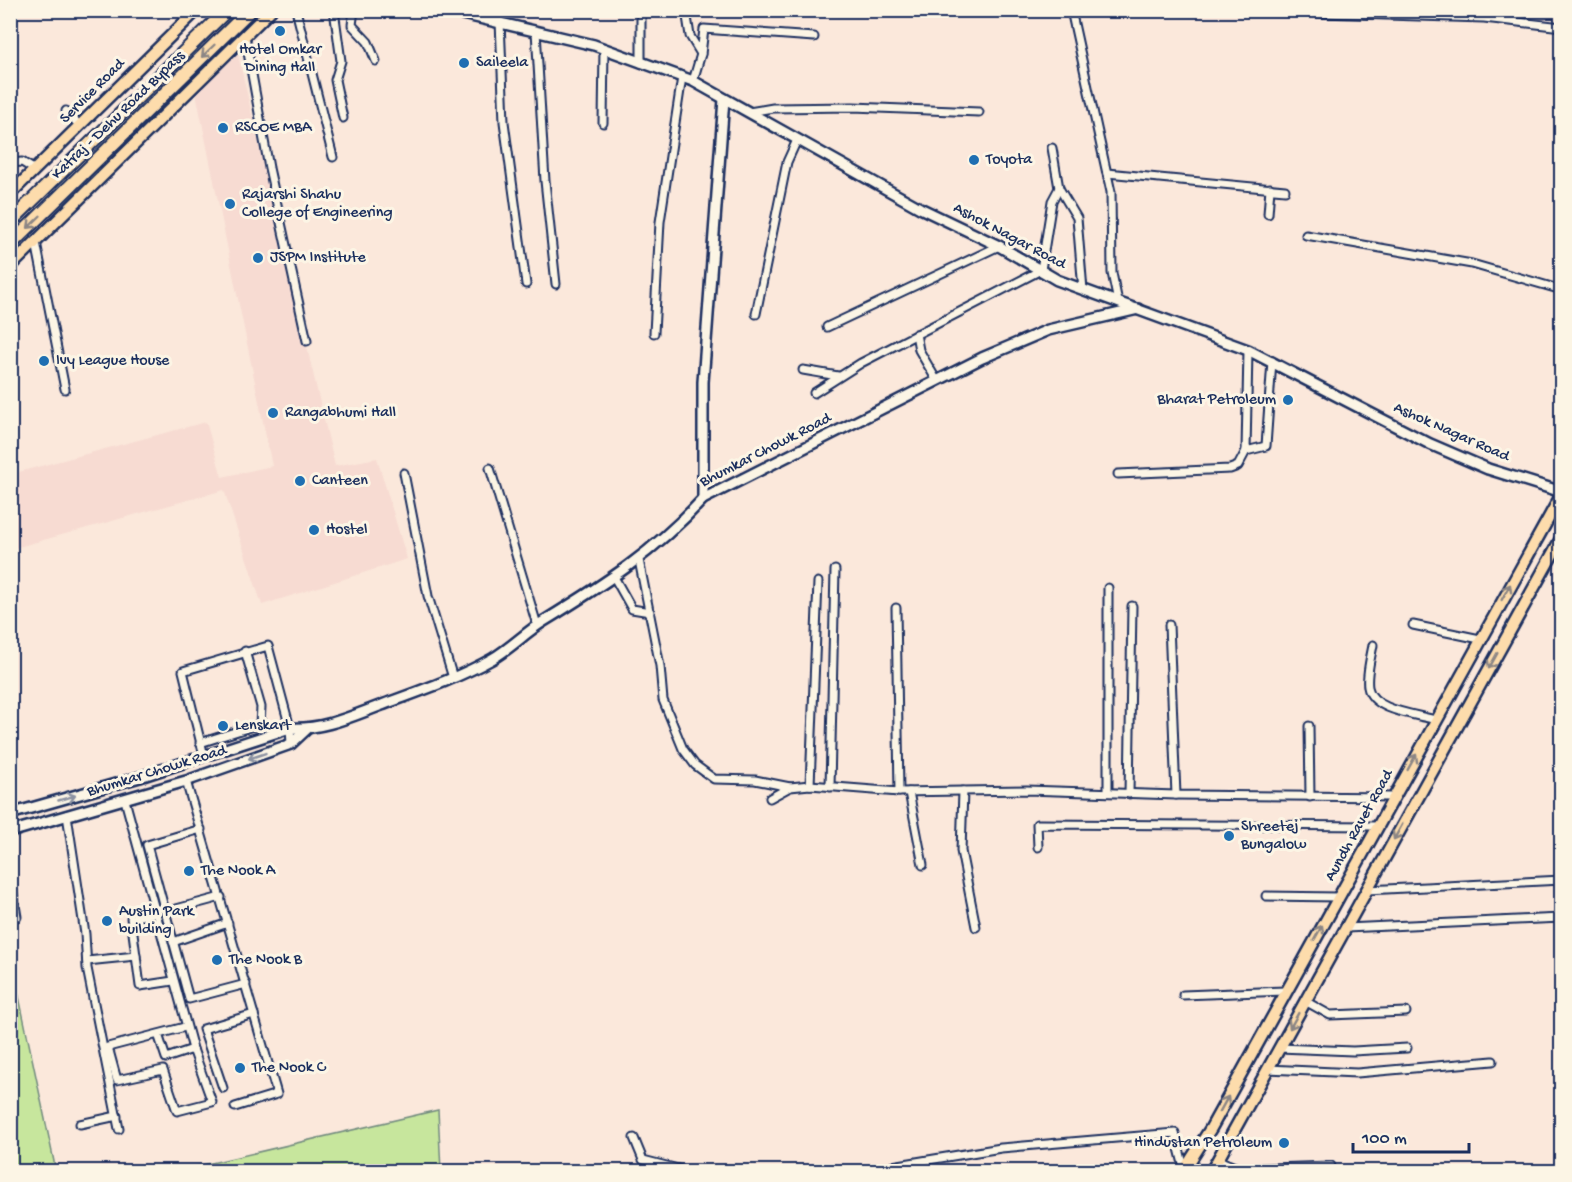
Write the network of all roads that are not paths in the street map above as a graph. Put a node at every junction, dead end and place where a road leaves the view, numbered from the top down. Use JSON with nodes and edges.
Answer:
{"nodes":[{"id":1,"x":197,"y":10,"type":"edge"},
{"id":2,"x":227,"y":10,"type":"edge"},
{"id":3,"x":250,"y":10,"type":"edge"},
{"id":4,"x":272,"y":10,"type":"edge"},
{"id":5,"x":296,"y":10,"type":"edge"},
{"id":6,"x":334,"y":10,"type":"edge"},
{"id":7,"x":354,"y":10,"type":"edge"},
{"id":8,"x":445,"y":10,"type":"edge"},
{"id":9,"x":641,"y":10,"type":"edge"},
{"id":10,"x":686,"y":10,"type":"edge"},
{"id":11,"x":1071,"y":10,"type":"edge"},
{"id":12,"x":1259,"y":11,"type":"edge"},
{"id":13,"x":500,"y":21,"type":"junction"},
{"id":14,"x":1562,"y":27,"type":"edge"},
{"id":15,"x":536,"y":31,"type":"junction"},
{"id":16,"x":245,"y":36,"type":"junction"},
{"id":17,"x":814,"y":37,"type":"dead end"},
{"id":18,"x":604,"y":48,"type":"junction"},
{"id":19,"x":701,"y":54,"type":"junction"},
{"id":20,"x":376,"y":61,"type":"dead end"},
{"id":21,"x":641,"y":63,"type":"junction"},
{"id":22,"x":682,"y":77,"type":"junction"},
{"id":23,"x":693,"y":81,"type":"junction"},
{"id":24,"x":724,"y":99,"type":"junction"},
{"id":25,"x":66,"y":111,"type":"dead end"},
{"id":26,"x":747,"y":112,"type":"junction"},
{"id":27,"x":979,"y":112,"type":"dead end"},
{"id":28,"x":342,"y":118,"type":"dead end"},
{"id":29,"x":603,"y":123,"type":"dead end"},
{"id":30,"x":80,"y":126,"type":"junction"},
{"id":31,"x":797,"y":140,"type":"junction"},
{"id":32,"x":1052,"y":148,"type":"dead end"},
{"id":33,"x":333,"y":157,"type":"dead end"},
{"id":34,"x":10,"y":163,"type":"edge"},
{"id":35,"x":35,"y":170,"type":"junction"},
{"id":36,"x":1107,"y":173,"type":"junction"},
{"id":37,"x":1059,"y":188,"type":"junction"},
{"id":38,"x":1270,"y":188,"type":"junction"},
{"id":39,"x":1285,"y":189,"type":"dead end"},
{"id":40,"x":10,"y":194,"type":"edge"},
{"id":41,"x":1268,"y":214,"type":"dead end"},
{"id":42,"x":10,"y":222,"type":"edge"},
{"id":43,"x":1306,"y":235,"type":"dead end"},
{"id":44,"x":36,"y":242,"type":"junction"},
{"id":45,"x":10,"y":245,"type":"edge"},
{"id":46,"x":999,"y":246,"type":"junction"},
{"id":47,"x":10,"y":267,"type":"edge"},
{"id":48,"x":1041,"y":270,"type":"junction"},
{"id":49,"x":526,"y":284,"type":"dead end"},
{"id":50,"x":556,"y":284,"type":"dead end"},
{"id":51,"x":1083,"y":290,"type":"junction"},
{"id":52,"x":1562,"y":290,"type":"edge"},
{"id":53,"x":1118,"y":302,"type":"junction"},
{"id":54,"x":1138,"y":309,"type":"junction"},
{"id":55,"x":756,"y":314,"type":"dead end"},
{"id":56,"x":827,"y":327,"type":"dead end"},
{"id":57,"x":654,"y":333,"type":"dead end"},
{"id":58,"x":916,"y":334,"type":"junction"},
{"id":59,"x":307,"y":341,"type":"dead end"},
{"id":60,"x":1248,"y":350,"type":"junction"},
{"id":61,"x":1272,"y":361,"type":"junction"},
{"id":62,"x":803,"y":370,"type":"dead end"},
{"id":63,"x":838,"y":376,"type":"junction"},
{"id":64,"x":937,"y":381,"type":"junction"},
{"id":65,"x":64,"y":389,"type":"dead end"},
{"id":66,"x":814,"y":393,"type":"dead end"},
{"id":67,"x":1246,"y":451,"type":"junction"},
{"id":68,"x":490,"y":468,"type":"dead end"},
{"id":69,"x":404,"y":473,"type":"dead end"},
{"id":70,"x":1118,"y":474,"type":"dead end"},
{"id":71,"x":1562,"y":493,"type":"edge"},
{"id":72,"x":703,"y":499,"type":"junction"},
{"id":73,"x":1562,"y":537,"type":"edge"},
{"id":74,"x":639,"y":560,"type":"junction"},
{"id":75,"x":835,"y":570,"type":"dead end"},
{"id":76,"x":614,"y":577,"type":"junction"},
{"id":77,"x":818,"y":582,"type":"dead end"},
{"id":78,"x":1108,"y":588,"type":"dead end"},
{"id":79,"x":1132,"y":606,"type":"dead end"},
{"id":80,"x":896,"y":609,"type":"dead end"},
{"id":81,"x":650,"y":612,"type":"junction"},
{"id":82,"x":537,"y":625,"type":"junction"},
{"id":83,"x":1169,"y":625,"type":"dead end"},
{"id":84,"x":1413,"y":625,"type":"dead end"},
{"id":85,"x":1480,"y":639,"type":"junction"},
{"id":86,"x":1373,"y":645,"type":"dead end"},
{"id":87,"x":245,"y":651,"type":"junction"},
{"id":88,"x":453,"y":678,"type":"junction"},
{"id":89,"x":1436,"y":720,"type":"junction"},
{"id":90,"x":1309,"y":726,"type":"dead end"},
{"id":91,"x":290,"y":728,"type":"junction"},
{"id":92,"x":307,"y":729,"type":"junction"},
{"id":93,"x":200,"y":743,"type":"junction"},
{"id":94,"x":291,"y":744,"type":"junction"},
{"id":95,"x":204,"y":756,"type":"junction"},
{"id":96,"x":186,"y":781,"type":"junction"},
{"id":97,"x":120,"y":782,"type":"junction"},
{"id":98,"x":810,"y":785,"type":"junction"},
{"id":99,"x":790,"y":787,"type":"junction"},
{"id":100,"x":830,"y":787,"type":"junction"},
{"id":101,"x":963,"y":791,"type":"junction"},
{"id":102,"x":899,"y":792,"type":"junction"},
{"id":103,"x":909,"y":792,"type":"junction"},
{"id":104,"x":1108,"y":792,"type":"junction"},
{"id":105,"x":1128,"y":794,"type":"junction"},
{"id":106,"x":1176,"y":795,"type":"junction"},
{"id":107,"x":1310,"y":797,"type":"junction"},
{"id":108,"x":1393,"y":797,"type":"junction"},
{"id":109,"x":771,"y":798,"type":"dead end"},
{"id":110,"x":124,"y":800,"type":"junction"},
{"id":111,"x":10,"y":814,"type":"edge"},
{"id":112,"x":67,"y":816,"type":"junction"},
{"id":113,"x":1377,"y":826,"type":"junction"},
{"id":114,"x":201,"y":829,"type":"junction"},
{"id":115,"x":10,"y":832,"type":"edge"},
{"id":116,"x":1038,"y":847,"type":"dead end"},
{"id":117,"x":923,"y":865,"type":"dead end"},
{"id":118,"x":10,"y":874,"type":"edge"},
{"id":119,"x":1562,"y":880,"type":"edge"},
{"id":120,"x":1367,"y":890,"type":"junction"},
{"id":121,"x":1266,"y":896,"type":"dead end"},
{"id":122,"x":220,"y":897,"type":"junction"},
{"id":123,"x":1338,"y":897,"type":"junction"},
{"id":124,"x":165,"y":912,"type":"junction"},
{"id":125,"x":155,"y":914,"type":"junction"},
{"id":126,"x":18,"y":917,"type":"dead end"},
{"id":127,"x":1562,"y":918,"type":"edge"},
{"id":128,"x":228,"y":923,"type":"junction"},
{"id":129,"x":976,"y":927,"type":"dead end"},
{"id":130,"x":1346,"y":928,"type":"junction"},
{"id":131,"x":173,"y":942,"type":"junction"},
{"id":132,"x":136,"y":956,"type":"junction"},
{"id":133,"x":87,"y":961,"type":"junction"},
{"id":134,"x":173,"y":981,"type":"junction"},
{"id":135,"x":246,"y":984,"type":"junction"},
{"id":136,"x":1285,"y":992,"type":"junction"},
{"id":137,"x":1183,"y":995,"type":"dead end"},
{"id":138,"x":1305,"y":1001,"type":"junction"},
{"id":139,"x":1406,"y":1012,"type":"dead end"},
{"id":140,"x":254,"y":1014,"type":"junction"},
{"id":141,"x":186,"y":1027,"type":"junction"},
{"id":142,"x":158,"y":1034,"type":"junction"},
{"id":143,"x":193,"y":1048,"type":"junction"},
{"id":144,"x":1279,"y":1048,"type":"junction"},
{"id":145,"x":1407,"y":1048,"type":"dead end"},
{"id":146,"x":1493,"y":1061,"type":"dead end"},
{"id":147,"x":1268,"y":1070,"type":"junction"},
{"id":148,"x":223,"y":1088,"type":"dead end"},
{"id":149,"x":235,"y":1107,"type":"dead end"},
{"id":150,"x":117,"y":1116,"type":"junction"},
{"id":151,"x":80,"y":1124,"type":"dead end"},
{"id":152,"x":119,"y":1129,"type":"dead end"},
{"id":153,"x":634,"y":1138,"type":"dead end"},
{"id":154,"x":1218,"y":1160,"type":"junction"},
{"id":155,"x":1331,"y":1166,"type":"dead end"},
{"id":156,"x":1299,"y":1169,"type":"edge"},
{"id":157,"x":1183,"y":1170,"type":"edge"},
{"id":158,"x":690,"y":1172,"type":"edge"},
{"id":159,"x":882,"y":1172,"type":"edge"},
{"id":160,"x":1211,"y":1172,"type":"edge"}],
"edges":[{"from":1,"to":30,"type":"main road","name":"Service Road"},
{"from":2,"to":42,"type":"highway","name":"Katraj - Dehu Road Bypass"},
{"from":3,"to":45,"type":"highway","name":"Katraj - Dehu Road Bypass","one_way":true},
{"from":4,"to":16,"type":"main road"},
{"from":5,"to":33,"type":"street"},
{"from":6,"to":28,"type":"street"},
{"from":7,"to":20,"type":"street"},
{"from":8,"to":13,"type":"street","name":"Ashok Nagar Road"},
{"from":9,"to":21,"type":"street"},
{"from":10,"to":19,"type":"street"},
{"from":11,"to":36,"type":"street"},
{"from":12,"to":14,"type":"street"},
{"from":13,"to":15,"type":"street","name":"Ashok Nagar Road"},
{"from":13,"to":49,"type":"street"},
{"from":15,"to":18,"type":"street","name":"Ashok Nagar Road"},
{"from":15,"to":50,"type":"street"},
{"from":16,"to":44,"type":"main road"},
{"from":16,"to":59,"type":"street"},
{"from":17,"to":19,"type":"street"},
{"from":18,"to":21,"type":"street","name":"Ashok Nagar Road"},
{"from":18,"to":29,"type":"street"},
{"from":19,"to":23,"type":"street"},
{"from":21,"to":22,"type":"street","name":"Ashok Nagar Road"},
{"from":22,"to":23,"type":"street","name":"Ashok Nagar Road"},
{"from":22,"to":57,"type":"street"},
{"from":23,"to":24,"type":"street","name":"Ashok Nagar Road"},
{"from":24,"to":26,"type":"street","name":"Ashok Nagar Road"},
{"from":24,"to":72,"type":"street"},
{"from":25,"to":30,"type":"street"},
{"from":26,"to":27,"type":"street"},
{"from":26,"to":31,"type":"street","name":"Ashok Nagar Road"},
{"from":30,"to":35,"type":"main road","name":"Service Road"},
{"from":31,"to":46,"type":"street","name":"Ashok Nagar Road"},
{"from":31,"to":55,"type":"street"},
{"from":32,"to":37,"type":"street"},
{"from":34,"to":35,"type":"street"},
{"from":35,"to":40,"type":"main road","name":"Service Road"},
{"from":36,"to":38,"type":"street"},
{"from":36,"to":53,"type":"street"},
{"from":37,"to":48,"type":"street"},
{"from":37,"to":51,"type":"street"},
{"from":38,"to":39,"type":"street"},
{"from":38,"to":41,"type":"street"},
{"from":43,"to":52,"type":"street"},
{"from":44,"to":47,"type":"main road"},
{"from":44,"to":65,"type":"street"},
{"from":46,"to":48,"type":"street","name":"Ashok Nagar Road"},
{"from":46,"to":56,"type":"street"},
{"from":48,"to":51,"type":"street","name":"Ashok Nagar Road"},
{"from":48,"to":58,"type":"street"},
{"from":51,"to":53,"type":"street","name":"Ashok Nagar Road"},
{"from":53,"to":54,"type":"street","name":"Ashok Nagar Road"},
{"from":54,"to":60,"type":"street","name":"Ashok Nagar Road"},
{"from":54,"to":64,"type":"street","name":"Bhumkar Chowk Road"},
{"from":58,"to":63,"type":"street"},
{"from":58,"to":64,"type":"street"},
{"from":60,"to":61,"type":"street","name":"Ashok Nagar Road"},
{"from":60,"to":67,"type":"street"},
{"from":61,"to":67,"type":"street"},
{"from":61,"to":71,"type":"street","name":"Ashok Nagar Road"},
{"from":62,"to":63,"type":"street"},
{"from":63,"to":66,"type":"street"},
{"from":64,"to":72,"type":"street","name":"Bhumkar Chowk Road"},
{"from":67,"to":70,"type":"street"},
{"from":68,"to":82,"type":"street"},
{"from":69,"to":88,"type":"street"},
{"from":85,"to":71,"type":"main road","name":"Aundh Ravet Road","one_way":true},
{"from":72,"to":74,"type":"street","name":"Bhumkar Chowk Road"},
{"from":73,"to":120,"type":"main road","one_way":true},
{"from":74,"to":76,"type":"street","name":"Bhumkar Chowk Road"},
{"from":74,"to":81,"type":"street"},
{"from":75,"to":100,"type":"street"},
{"from":76,"to":81,"type":"street"},
{"from":76,"to":82,"type":"street","name":"Bhumkar Chowk Road"},
{"from":77,"to":98,"type":"street"},
{"from":78,"to":104,"type":"street"},
{"from":79,"to":105,"type":"street"},
{"from":80,"to":102,"type":"street"},
{"from":81,"to":99,"type":"street"},
{"from":82,"to":88,"type":"street","name":"Bhumkar Chowk Road"},
{"from":83,"to":106,"type":"street"},
{"from":84,"to":85,"type":"street"},
{"from":85,"to":89,"type":"main road","name":"Aundh Ravet Road"},
{"from":86,"to":89,"type":"street"},
{"from":87,"to":91,"type":"street"},
{"from":87,"to":93,"type":"street"},
{"from":87,"to":93,"type":"street"},
{"from":88,"to":92,"type":"street","name":"Bhumkar Chowk Road"},
{"from":108,"to":89,"type":"main road","name":"Aundh Ravet Road","one_way":true},
{"from":90,"to":107,"type":"street"},
{"from":91,"to":92,"type":"street","name":"Bhumkar Chowk Road"},
{"from":91,"to":94,"type":"street"},
{"from":91,"to":95,"type":"street","name":"Bhumkar Chowk Road"},
{"from":92,"to":94,"type":"street","name":"Bhumkar Chowk Road"},
{"from":93,"to":95,"type":"street"},
{"from":94,"to":96,"type":"street","name":"Bhumkar Chowk Road","one_way":true},
{"from":95,"to":97,"type":"street","name":"Bhumkar Chowk Road"},
{"from":96,"to":110,"type":"street","name":"Bhumkar Chowk Road"},
{"from":96,"to":114,"type":"street"},
{"from":97,"to":110,"type":"street"},
{"from":111,"to":97,"type":"street","name":"Bhumkar Chowk Road","one_way":true},
{"from":98,"to":99,"type":"street"},
{"from":98,"to":100,"type":"street"},
{"from":99,"to":109,"type":"street"},
{"from":100,"to":102,"type":"street"},
{"from":101,"to":103,"type":"street"},
{"from":101,"to":104,"type":"street"},
{"from":101,"to":129,"type":"street"},
{"from":102,"to":103,"type":"street"},
{"from":103,"to":117,"type":"street"},
{"from":104,"to":105,"type":"street"},
{"from":105,"to":106,"type":"street"},
{"from":106,"to":107,"type":"street"},
{"from":107,"to":108,"type":"street"},
{"from":108,"to":113,"type":"main road","name":"Aundh Ravet Road"},
{"from":110,"to":112,"type":"street","name":"Bhumkar Chowk Road"},
{"from":110,"to":125,"type":"street"},
{"from":112,"to":115,"type":"street","name":"Bhumkar Chowk Road"},
{"from":112,"to":133,"type":"street"},
{"from":113,"to":116,"type":"street"},
{"from":113,"to":123,"type":"main road","name":"Aundh Ravet Road"},
{"from":114,"to":122,"type":"street"},
{"from":114,"to":124,"type":"street"},
{"from":118,"to":126,"type":"street"},
{"from":119,"to":120,"type":"street"},
{"from":120,"to":130,"type":"main road"},
{"from":121,"to":123,"type":"street"},
{"from":122,"to":124,"type":"street"},
{"from":122,"to":128,"type":"street"},
{"from":136,"to":123,"type":"main road","name":"Aundh Ravet Road","one_way":true},
{"from":124,"to":131,"type":"street"},
{"from":125,"to":132,"type":"street"},
{"from":125,"to":134,"type":"street"},
{"from":127,"to":130,"type":"street"},
{"from":128,"to":131,"type":"street"},
{"from":128,"to":135,"type":"street"},
{"from":130,"to":138,"type":"main road"},
{"from":131,"to":135,"type":"street"},
{"from":132,"to":133,"type":"street"},
{"from":132,"to":134,"type":"street"},
{"from":133,"to":150,"type":"street"},
{"from":134,"to":141,"type":"street"},
{"from":135,"to":140,"type":"street"},
{"from":136,"to":137,"type":"street"},
{"from":157,"to":136,"type":"main road","name":"Aundh Ravet Road","one_way":true},
{"from":138,"to":139,"type":"street"},
{"from":138,"to":144,"type":"main road","one_way":true},
{"from":140,"to":148,"type":"street"},
{"from":140,"to":149,"type":"street"},
{"from":141,"to":142,"type":"street"},
{"from":141,"to":143,"type":"street"},
{"from":142,"to":143,"type":"street"},
{"from":142,"to":143,"type":"street"},
{"from":144,"to":145,"type":"street"},
{"from":144,"to":147,"type":"main road"},
{"from":146,"to":147,"type":"street"},
{"from":147,"to":154,"type":"main road"},
{"from":150,"to":151,"type":"street"},
{"from":150,"to":152,"type":"street"},
{"from":153,"to":158,"type":"street"},
{"from":154,"to":156,"type":"street"},
{"from":154,"to":160,"type":"main road"},
{"from":155,"to":156,"type":"street"},
{"from":157,"to":159,"type":"street"}]}
